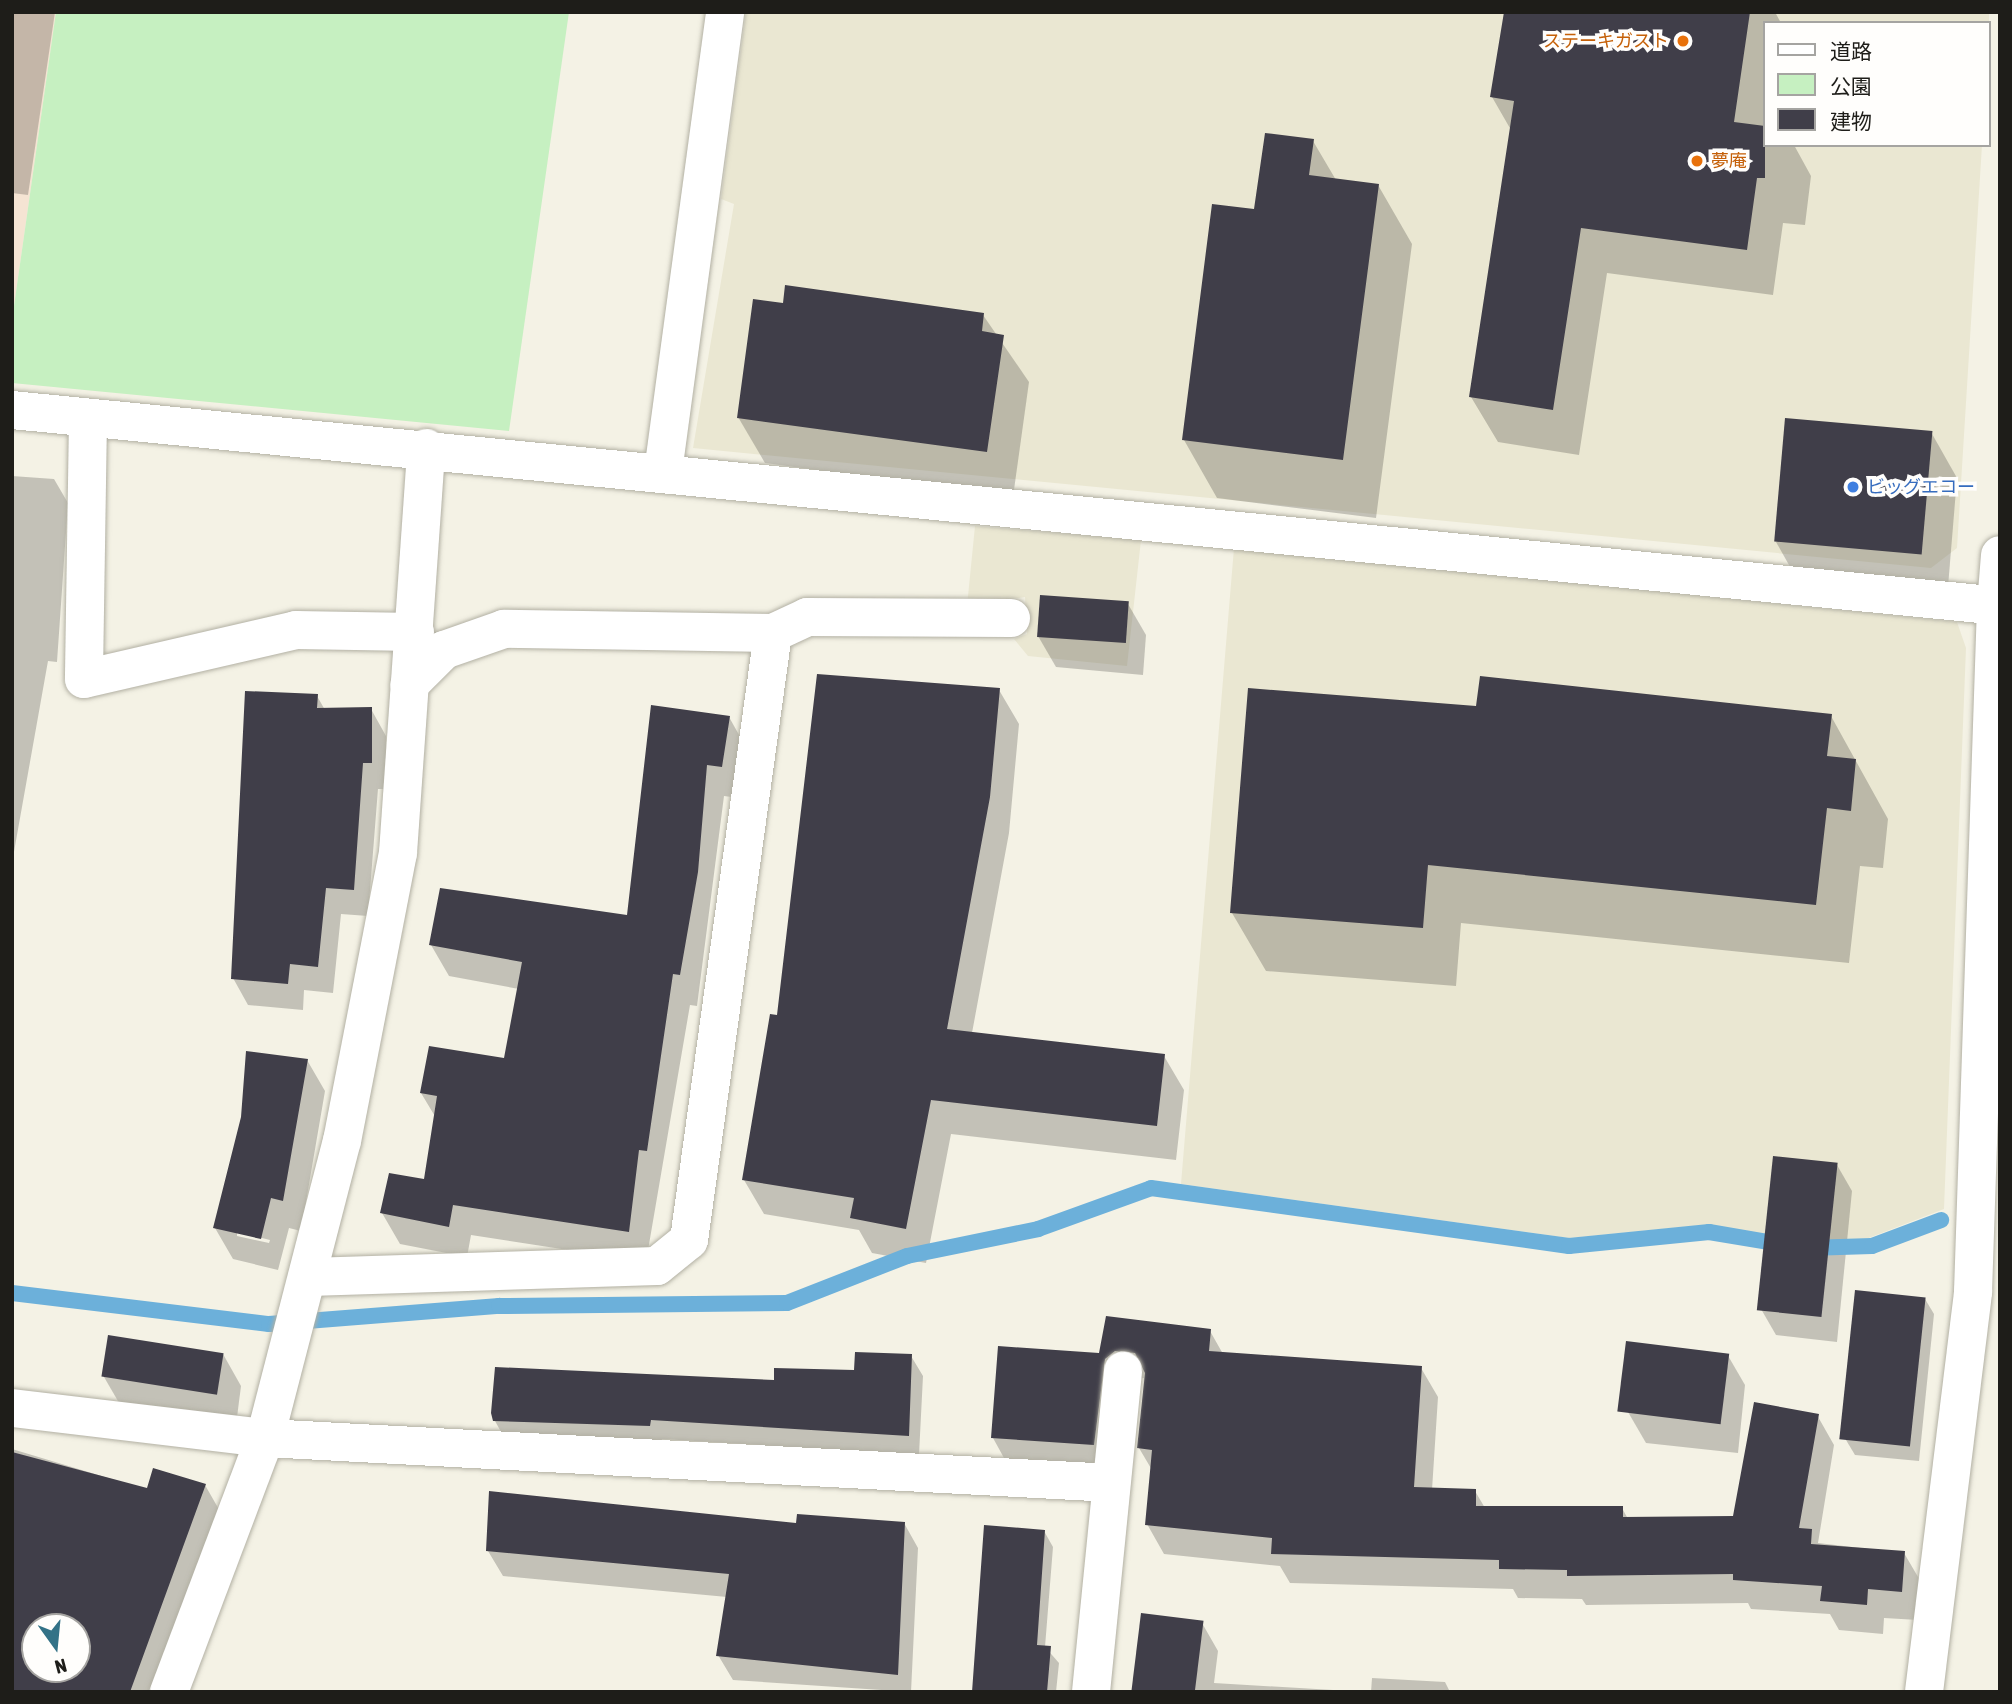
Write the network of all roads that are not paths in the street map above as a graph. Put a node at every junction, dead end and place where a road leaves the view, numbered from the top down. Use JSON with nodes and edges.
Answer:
{"nodes":[{"id":1,"x":725,"y":12,"type":"edge"},
{"id":2,"x":12,"y":410,"type":"edge"},
{"id":3,"x":88,"y":419,"type":"junction"},
{"id":4,"x":426,"y":448,"type":"junction"},
{"id":5,"x":663,"y":471,"type":"junction"},
{"id":6,"x":2000,"y":555,"type":"edge"},
{"id":7,"x":1998,"y":606,"type":"edge"},
{"id":8,"x":1011,"y":618,"type":"dead end"},
{"id":9,"x":415,"y":632,"type":"junction"},
{"id":10,"x":773,"y":633,"type":"junction"},
{"id":11,"x":410,"y":685,"type":"junction"},
{"id":12,"x":1990,"y":1052,"type":"edge"},
{"id":13,"x":309,"y":1277,"type":"junction"},
{"id":14,"x":1123,"y":1371,"type":"dead end"},
{"id":15,"x":12,"y":1408,"type":"edge"},
{"id":16,"x":265,"y":1438,"type":"junction"},
{"id":17,"x":1111,"y":1483,"type":"junction"},
{"id":18,"x":169,"y":1692,"type":"edge"},
{"id":19,"x":1091,"y":1692,"type":"edge"},
{"id":20,"x":1924,"y":1692,"type":"edge"}],
"edges":[{"from":1,"to":5,"type":"street"},
{"from":2,"to":3,"type":"street"},
{"from":3,"to":4,"type":"street"},
{"from":3,"to":9,"type":"street"},
{"from":4,"to":5,"type":"street"},
{"from":4,"to":9,"type":"street"},
{"from":5,"to":7,"type":"street"},
{"from":6,"to":7,"type":"street"},
{"from":7,"to":12,"type":"street"},
{"from":8,"to":10,"type":"street"},
{"from":9,"to":11,"type":"street"},
{"from":10,"to":11,"type":"street"},
{"from":10,"to":13,"type":"street"},
{"from":11,"to":13,"type":"street"},
{"from":12,"to":20,"type":"street"},
{"from":13,"to":16,"type":"street"},
{"from":14,"to":17,"type":"street"},
{"from":15,"to":16,"type":"street"},
{"from":16,"to":17,"type":"street"},
{"from":16,"to":18,"type":"street"},
{"from":17,"to":19,"type":"street"}]}
